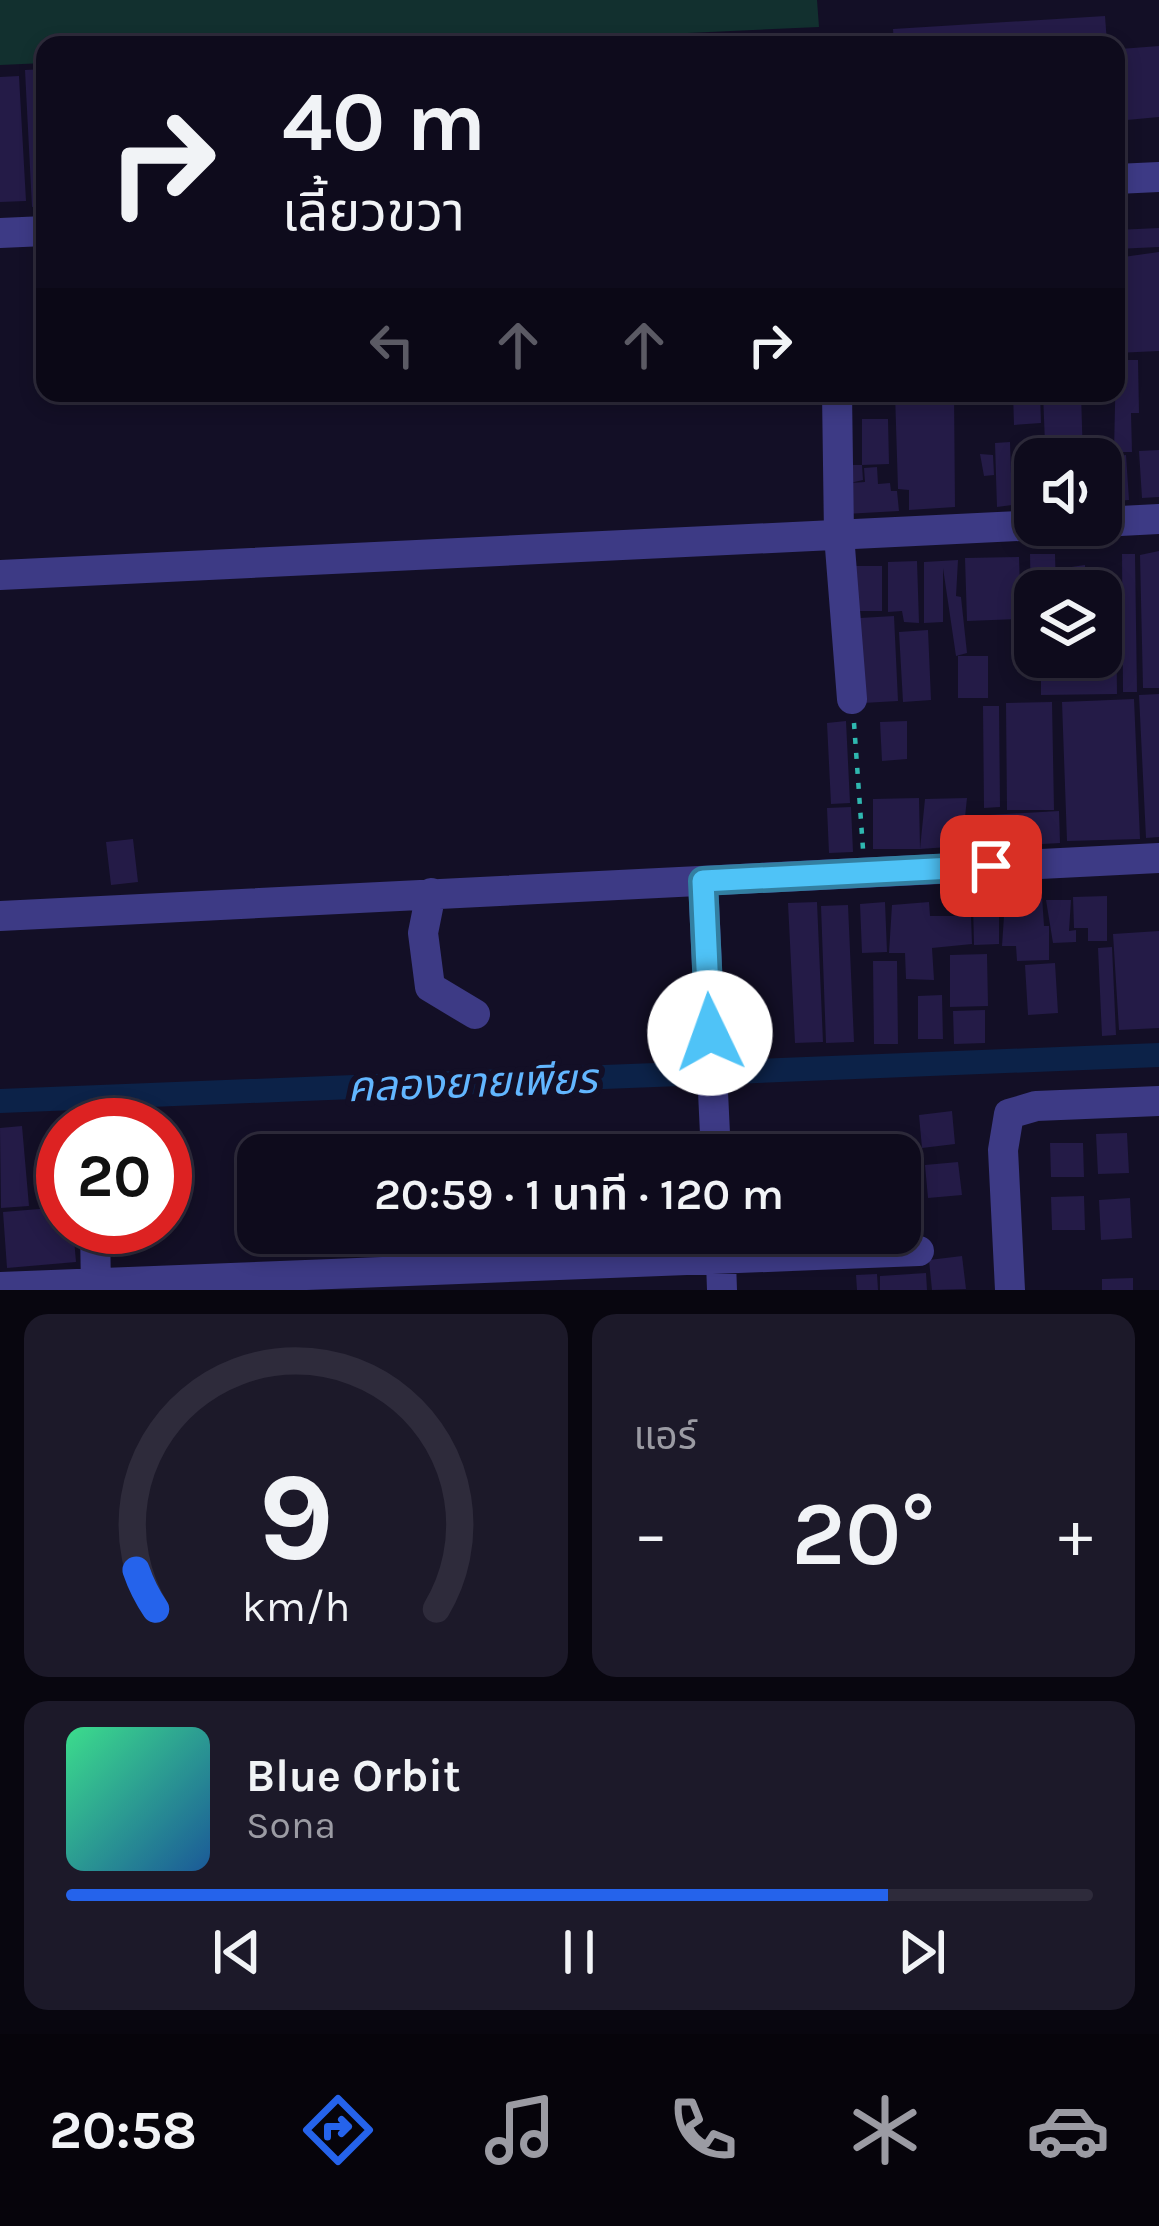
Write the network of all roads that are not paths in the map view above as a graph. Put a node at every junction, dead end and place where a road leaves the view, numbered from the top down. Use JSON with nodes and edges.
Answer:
{"nodes":[{"id":1,"x":1159,"y":177,"type":"edge"},
{"id":2,"x":1125,"y":179,"type":"edge"},
{"id":3,"x":36,"y":231,"type":"edge"},
{"id":4,"x":0,"y":233,"type":"edge"},
{"id":5,"x":837,"y":402,"type":"edge"},
{"id":6,"x":1159,"y":519,"type":"edge"},
{"id":7,"x":1122,"y":521,"type":"edge"},
{"id":8,"x":1014,"y":526,"type":"edge"},
{"id":9,"x":839,"y":535,"type":"junction"},
{"id":10,"x":0,"y":575,"type":"edge"},
{"id":11,"x":852,"y":699,"type":"road end"},
{"id":12,"x":1159,"y":858,"type":"edge"},
{"id":13,"x":703,"y":881,"type":"junction"},
{"id":14,"x":431,"y":893,"type":"junction"},
{"id":15,"x":0,"y":916,"type":"edge"},
{"id":16,"x":475,"y":1014,"type":"dead end"},
{"id":17,"x":1159,"y":1101,"type":"edge"},
{"id":18,"x":715,"y":1134,"type":"edge"},
{"id":19,"x":95,"y":1254,"type":"edge"},
{"id":20,"x":860,"y":1254,"type":"edge"},
{"id":21,"x":721,"y":1261,"type":"edge"},
{"id":22,"x":0,"y":1287,"type":"edge"},
{"id":23,"x":96,"y":1287,"type":"edge"},
{"id":24,"x":1010,"y":1290,"type":"edge"}],
"edges":[{"from":1,"to":2,"type":"street"},
{"from":3,"to":4,"type":"street"},
{"from":5,"to":9,"type":"street"},
{"from":6,"to":7,"type":"street"},
{"from":8,"to":9,"type":"street"},
{"from":9,"to":10,"type":"street"},
{"from":9,"to":11,"type":"street"},
{"from":12,"to":13,"type":"street"},
{"from":13,"to":14,"type":"street"},
{"from":13,"to":18,"type":"street"},
{"from":14,"to":15,"type":"street"},
{"from":14,"to":16,"type":"street"},
{"from":17,"to":24,"type":"street"},
{"from":19,"to":23,"type":"street"},
{"from":20,"to":21,"type":"street"},
{"from":21,"to":23,"type":"street"},
{"from":22,"to":23,"type":"street"}]}
